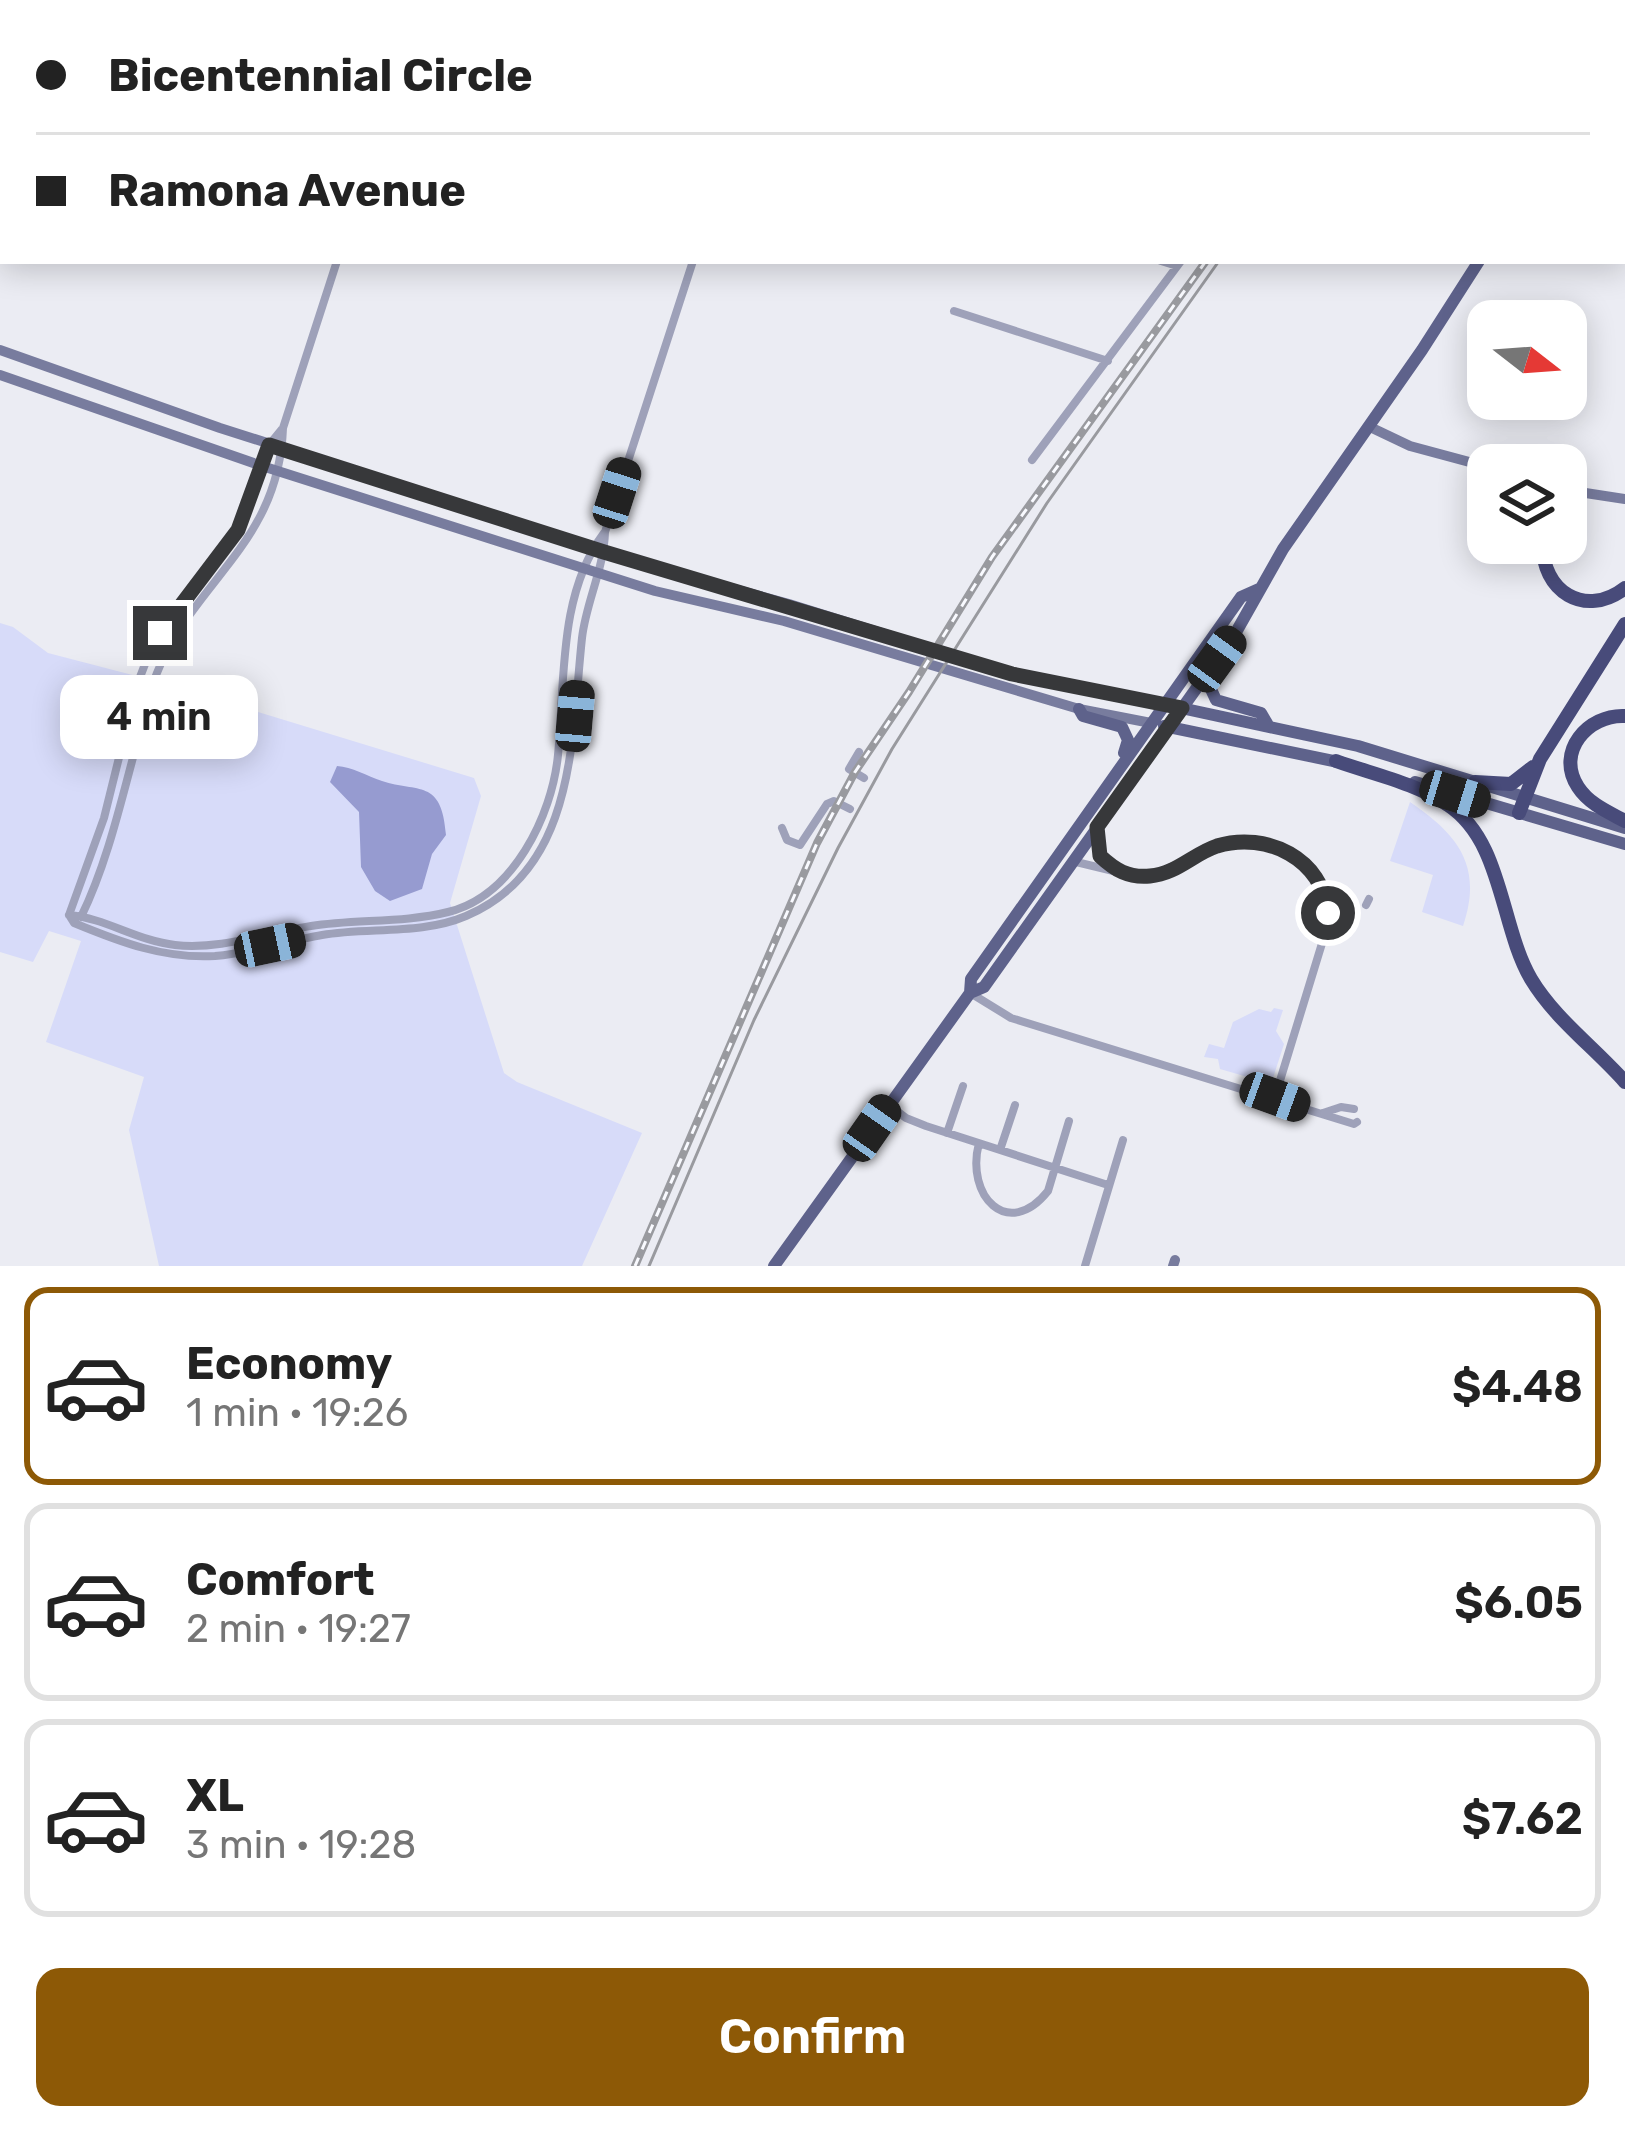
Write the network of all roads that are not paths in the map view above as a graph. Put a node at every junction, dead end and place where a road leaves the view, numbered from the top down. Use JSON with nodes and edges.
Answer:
{"nodes":[{"id":1,"x":336,"y":264,"type":"edge"},
{"id":2,"x":692,"y":264,"type":"edge"},
{"id":3,"x":1179,"y":264,"type":"edge"},
{"id":4,"x":1477,"y":264,"type":"edge"},
{"id":5,"x":954,"y":310,"type":"dead end"},
{"id":6,"x":0,"y":350,"type":"edge"},
{"id":7,"x":1108,"y":361,"type":"junction"},
{"id":8,"x":0,"y":375,"type":"edge"},
{"id":9,"x":1370,"y":427,"type":"junction"},
{"id":10,"x":283,"y":428,"type":"junction"},
{"id":11,"x":269,"y":445,"type":"junction"},
{"id":12,"x":282,"y":449,"type":"junction"},
{"id":13,"x":1032,"y":460,"type":"dead end"},
{"id":14,"x":1467,"y":461,"type":"edge"},
{"id":15,"x":262,"y":466,"type":"junction"},
{"id":16,"x":276,"y":471,"type":"junction"},
{"id":17,"x":1587,"y":490,"type":"edge"},
{"id":18,"x":1625,"y":495,"type":"edge"},
{"id":19,"x":599,"y":550,"type":"junction"},
{"id":20,"x":1543,"y":564,"type":"edge"},
{"id":21,"x":592,"y":571,"type":"junction"},
{"id":22,"x":1625,"y":588,"type":"edge"},
{"id":23,"x":1259,"y":589,"type":"junction"},
{"id":24,"x":1625,"y":624,"type":"edge"},
{"id":25,"x":1217,"y":659,"type":"junction"},
{"id":26,"x":1163,"y":705,"type":"junction"},
{"id":27,"x":1182,"y":708,"type":"junction"},
{"id":28,"x":1079,"y":709,"type":"junction"},
{"id":29,"x":1625,"y":716,"type":"edge"},
{"id":30,"x":1150,"y":723,"type":"junction"},
{"id":31,"x":1268,"y":725,"type":"junction"},
{"id":32,"x":1169,"y":727,"type":"junction"},
{"id":33,"x":859,"y":752,"type":"dead end"},
{"id":34,"x":1540,"y":759,"type":"junction"},
{"id":35,"x":1336,"y":760,"type":"junction"},
{"id":36,"x":1119,"y":768,"type":"junction"},
{"id":37,"x":864,"y":778,"type":"dead end"},
{"id":38,"x":1475,"y":782,"type":"junction"},
{"id":39,"x":1525,"y":797,"type":"junction"},
{"id":40,"x":850,"y":809,"type":"dead end"},
{"id":41,"x":1519,"y":813,"type":"junction"},
{"id":42,"x":1625,"y":825,"type":"edge"},
{"id":43,"x":1097,"y":827,"type":"junction"},
{"id":44,"x":782,"y":828,"type":"dead end"},
{"id":45,"x":1625,"y":844,"type":"edge"},
{"id":46,"x":1072,"y":861,"type":"junction"},
{"id":47,"x":1124,"y":874,"type":"junction"},
{"id":48,"x":76,"y":918,"type":"junction"},
{"id":49,"x":970,"y":993,"type":"junction"},
{"id":50,"x":1625,"y":1082,"type":"edge"},
{"id":51,"x":963,"y":1086,"type":"dead end"},
{"id":52,"x":1275,"y":1097,"type":"junction"},
{"id":53,"x":888,"y":1105,"type":"junction"},
{"id":54,"x":1015,"y":1105,"type":"dead end"},
{"id":55,"x":1322,"y":1113,"type":"junction"},
{"id":56,"x":1070,"y":1121,"type":"dead end"},
{"id":57,"x":1345,"y":1121,"type":"junction"},
{"id":58,"x":1358,"y":1122,"type":"dead end"},
{"id":59,"x":947,"y":1133,"type":"junction"},
{"id":60,"x":1123,"y":1140,"type":"dead end"},
{"id":61,"x":980,"y":1144,"type":"junction"},
{"id":62,"x":1000,"y":1150,"type":"junction"},
{"id":63,"x":1054,"y":1168,"type":"junction"},
{"id":64,"x":1108,"y":1185,"type":"junction"},
{"id":65,"x":780,"y":1264,"type":"edge"},
{"id":66,"x":1085,"y":1266,"type":"edge"}],
"edges":[{"from":1,"to":10,"type":"street"},
{"from":2,"to":19,"type":"street"},
{"from":3,"to":7,"type":"street"},
{"from":4,"to":9,"type":"main road"},
{"from":5,"to":7,"type":"street"},
{"from":6,"to":11,"type":"main road"},
{"from":7,"to":13,"type":"street"},
{"from":8,"to":15,"type":"main road"},
{"from":9,"to":14,"type":"main road"},
{"from":9,"to":23,"type":"main road"},
{"from":10,"to":11,"type":"street"},
{"from":10,"to":12,"type":"street"},
{"from":11,"to":12,"type":"main road"},
{"from":11,"to":15,"type":"street"},
{"from":12,"to":16,"type":"street"},
{"from":12,"to":19,"type":"main road"},
{"from":15,"to":16,"type":"main road"},
{"from":15,"to":48,"type":"street"},
{"from":16,"to":21,"type":"main road"},
{"from":16,"to":48,"type":"street"},
{"from":17,"to":18,"type":"main road"},
{"from":19,"to":21,"type":"street"},
{"from":19,"to":26,"type":"main road"},
{"from":20,"to":22,"type":"highway"},
{"from":21,"to":28,"type":"main road"},
{"from":21,"to":48,"type":"street"},
{"from":23,"to":25,"type":"main road"},
{"from":23,"to":26,"type":"main road"},
{"from":24,"to":34,"type":"highway"},
{"from":25,"to":27,"type":"main road"},
{"from":25,"to":31,"type":"main road"},
{"from":26,"to":27,"type":"main road"},
{"from":26,"to":30,"type":"main road"},
{"from":27,"to":31,"type":"main road"},
{"from":27,"to":32,"type":"main road"},
{"from":28,"to":30,"type":"main road"},
{"from":28,"to":36,"type":"main road"},
{"from":29,"to":42,"type":"highway"},
{"from":30,"to":32,"type":"main road"},
{"from":30,"to":36,"type":"main road"},
{"from":31,"to":38,"type":"main road"},
{"from":32,"to":35,"type":"main road"},
{"from":32,"to":43,"type":"main road"},
{"from":33,"to":37,"type":"street"},
{"from":34,"to":38,"type":"highway"},
{"from":34,"to":39,"type":"highway"},
{"from":35,"to":41,"type":"main road"},
{"from":35,"to":50,"type":"highway"},
{"from":36,"to":49,"type":"main road"},
{"from":38,"to":39,"type":"main road"},
{"from":39,"to":41,"type":"highway"},
{"from":39,"to":42,"type":"main road"},
{"from":40,"to":44,"type":"street"},
{"from":41,"to":45,"type":"main road"},
{"from":43,"to":46,"type":"main road"},
{"from":43,"to":47,"type":"street"},
{"from":46,"to":47,"type":"street"},
{"from":46,"to":49,"type":"main road"},
{"from":47,"to":52,"type":"street"},
{"from":49,"to":52,"type":"street"},
{"from":49,"to":53,"type":"main road"},
{"from":51,"to":59,"type":"street"},
{"from":52,"to":55,"type":"street"},
{"from":53,"to":59,"type":"street"},
{"from":53,"to":65,"type":"main road"},
{"from":54,"to":62,"type":"street"},
{"from":55,"to":57,"type":"street"},
{"from":55,"to":57,"type":"street"},
{"from":56,"to":63,"type":"street"},
{"from":57,"to":58,"type":"street"},
{"from":59,"to":61,"type":"street"},
{"from":60,"to":64,"type":"street"},
{"from":61,"to":62,"type":"street"},
{"from":61,"to":63,"type":"street"},
{"from":62,"to":63,"type":"street"},
{"from":63,"to":64,"type":"street"},
{"from":64,"to":66,"type":"street"}]}
